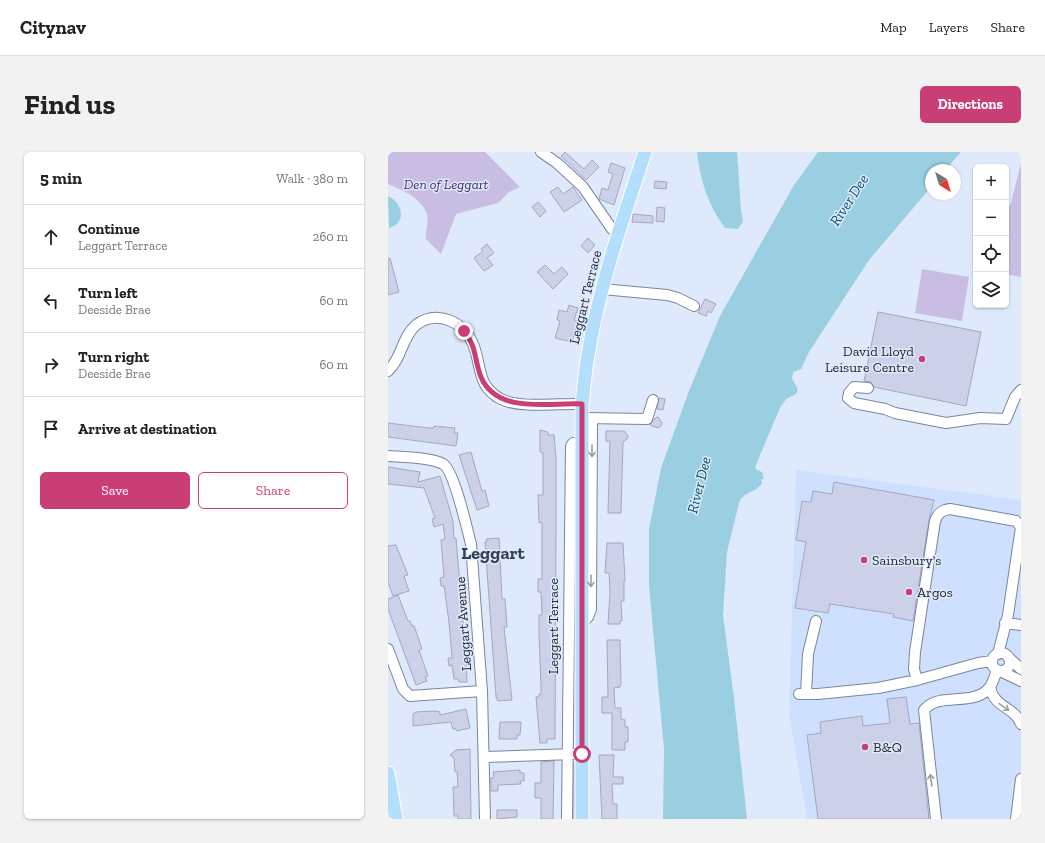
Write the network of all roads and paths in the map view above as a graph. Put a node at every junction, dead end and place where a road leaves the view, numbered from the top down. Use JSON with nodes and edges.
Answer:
{"nodes":[{"id":1,"x":541,"y":152,"type":"edge"},
{"id":2,"x":645,"y":152,"type":"edge"},
{"id":3,"x":618,"y":232,"type":"junction"},
{"id":4,"x":602,"y":289,"type":"junction"},
{"id":5,"x":694,"y":306,"type":"dead end"},
{"id":6,"x":388,"y":371,"type":"edge"},
{"id":7,"x":868,"y":388,"type":"dead end"},
{"id":8,"x":1021,"y":390,"type":"edge"},
{"id":9,"x":653,"y":400,"type":"dead end"},
{"id":10,"x":582,"y":404,"type":"junction"},
{"id":11,"x":582,"y":418,"type":"junction"},
{"id":12,"x":582,"y":443,"type":"junction"},
{"id":13,"x":388,"y":456,"type":"edge"},
{"id":14,"x":1017,"y":588,"type":"edge"},
{"id":15,"x":816,"y":621,"type":"dead end"},
{"id":16,"x":1005,"y":623,"type":"junction"},
{"id":17,"x":581,"y":624,"type":"junction"},
{"id":18,"x":1021,"y":625,"type":"edge"},
{"id":19,"x":388,"y":649,"type":"edge"},
{"id":20,"x":1008,"y":657,"type":"junction"},
{"id":21,"x":997,"y":664,"type":"junction"},
{"id":22,"x":1021,"y":669,"type":"edge"},
{"id":23,"x":917,"y":680,"type":"junction"},
{"id":24,"x":1021,"y":681,"type":"edge"},
{"id":25,"x":990,"y":687,"type":"junction"},
{"id":26,"x":482,"y":691,"type":"junction"},
{"id":27,"x":1021,"y":724,"type":"edge"},
{"id":28,"x":568,"y":754,"type":"junction"},
{"id":29,"x":582,"y":754,"type":"junction"},
{"id":30,"x":485,"y":757,"type":"junction"},
{"id":31,"x":388,"y":773,"type":"edge"},
{"id":32,"x":1021,"y":779,"type":"edge"},
{"id":33,"x":391,"y":801,"type":"edge"},
{"id":34,"x":396,"y":819,"type":"edge"},
{"id":35,"x":485,"y":819,"type":"edge"},
{"id":36,"x":567,"y":819,"type":"edge"},
{"id":37,"x":582,"y":819,"type":"edge"},
{"id":38,"x":936,"y":819,"type":"edge"},
{"id":39,"x":1016,"y":819,"type":"edge"}],
"edges":[{"from":1,"to":3,"type":"street"},
{"from":2,"to":3,"type":"main road","name":"Leggart Terrace"},
{"from":3,"to":4,"type":"main road","name":"Leggart Terrace"},
{"from":4,"to":5,"type":"street"},
{"from":4,"to":10,"type":"main road","name":"Leggart Terrace"},
{"from":6,"to":10,"type":"street"},
{"from":7,"to":8,"type":"street"},
{"from":9,"to":11,"type":"street"},
{"from":10,"to":11,"type":"main road","name":"Leggart Terrace"},
{"from":11,"to":12,"type":"main road","name":"Leggart Terrace"},
{"from":11,"to":17,"type":"street","name":"Leggart Terrace","one_way":true},
{"from":12,"to":17,"type":"main road","name":"Leggart Terrace"},
{"from":12,"to":28,"type":"street","name":"Leggart Terrace"},
{"from":13,"to":26,"type":"street","name":"Leggart Avenue"},
{"from":14,"to":16,"type":"street"},
{"from":14,"to":23,"type":"street"},
{"from":15,"to":23,"type":"street"},
{"from":16,"to":18,"type":"street"},
{"from":16,"to":21,"type":"street"},
{"from":17,"to":29,"type":"main road","name":"Leggart Terrace"},
{"from":19,"to":26,"type":"street"},
{"from":20,"to":21,"type":"street"},
{"from":20,"to":21,"type":"street"},
{"from":20,"to":22,"type":"street"},
{"from":21,"to":23,"type":"street"},
{"from":21,"to":24,"type":"street"},
{"from":21,"to":25,"type":"street"},
{"from":25,"to":27,"type":"street","one_way":true},
{"from":38,"to":25,"type":"street","one_way":true},
{"from":26,"to":30,"type":"street","name":"Leggart Avenue"},
{"from":28,"to":29,"type":"street"},
{"from":28,"to":30,"type":"street"},
{"from":28,"to":36,"type":"street","name":"Leggart Terrace"},
{"from":29,"to":37,"type":"main road","name":"Leggart Terrace"},
{"from":30,"to":35,"type":"street","name":"Leggart Avenue"},
{"from":31,"to":33,"type":"main road"},
{"from":32,"to":39,"type":"street"},
{"from":33,"to":34,"type":"main road"}]}
